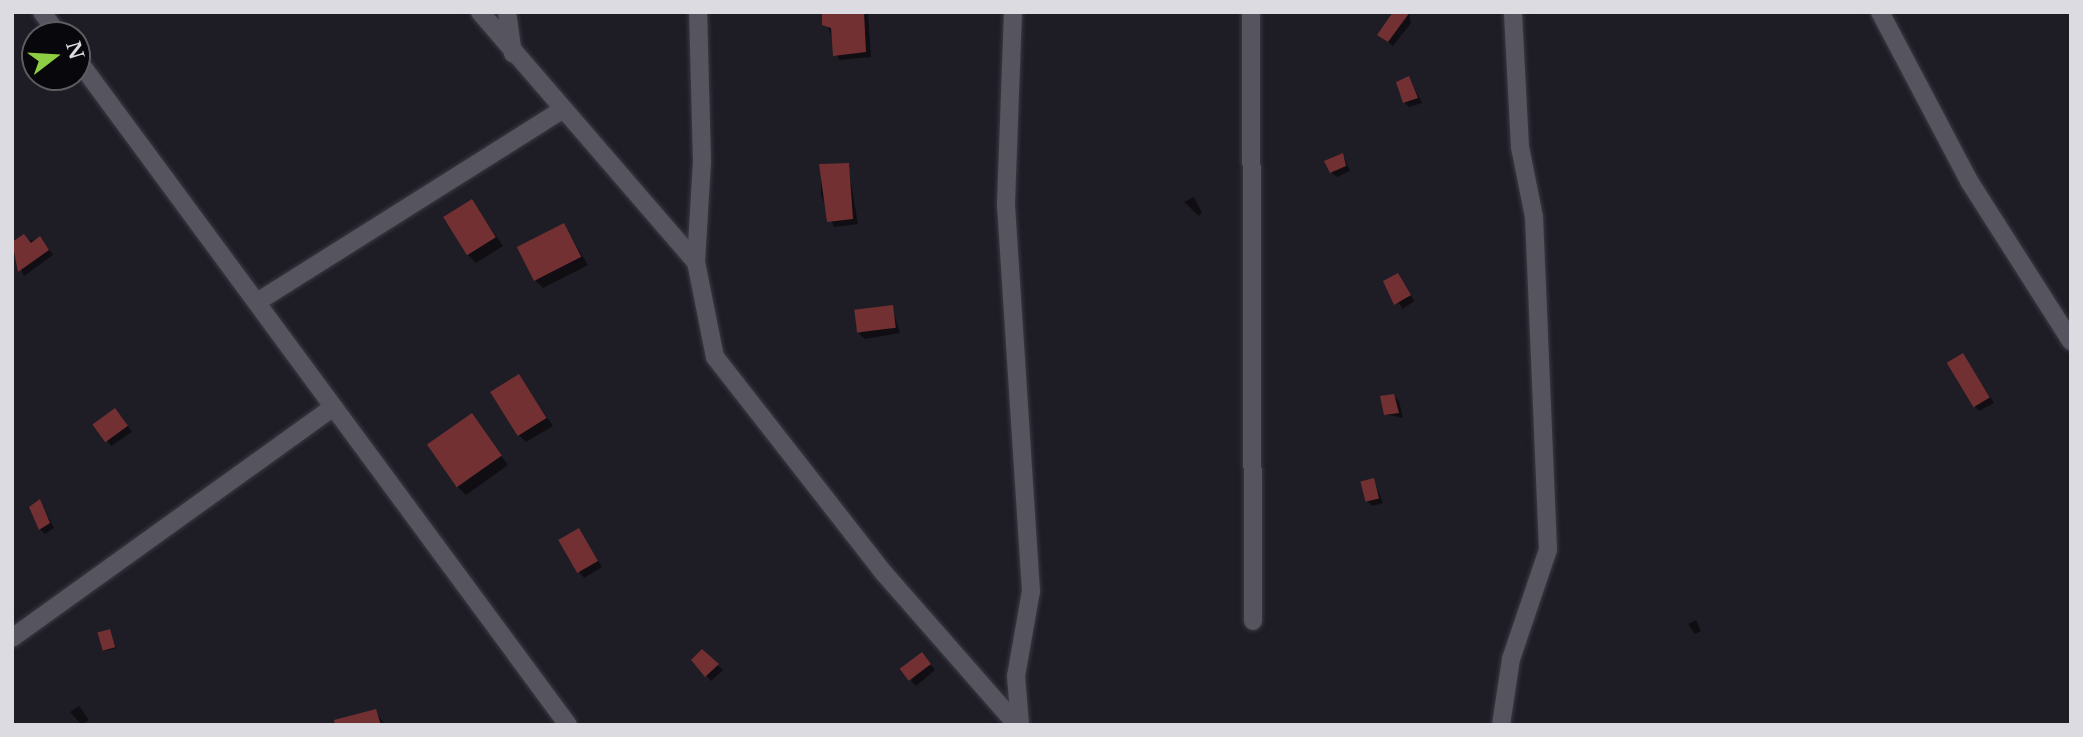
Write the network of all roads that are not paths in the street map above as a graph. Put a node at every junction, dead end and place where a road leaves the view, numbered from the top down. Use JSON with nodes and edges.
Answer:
{"nodes":[{"id":1,"x":480,"y":12,"type":"edge"},
{"id":2,"x":507,"y":12,"type":"edge"},
{"id":3,"x":698,"y":12,"type":"edge"},
{"id":4,"x":1013,"y":12,"type":"edge"},
{"id":5,"x":1251,"y":12,"type":"edge"},
{"id":6,"x":1513,"y":12,"type":"edge"},
{"id":7,"x":1880,"y":12,"type":"edge"},
{"id":8,"x":513,"y":54,"type":"junction"},
{"id":9,"x":91,"y":79,"type":"edge"},
{"id":10,"x":562,"y":110,"type":"junction"},
{"id":11,"x":695,"y":262,"type":"junction"},
{"id":12,"x":257,"y":302,"type":"junction"},
{"id":13,"x":2071,"y":341,"type":"edge"},
{"id":14,"x":334,"y":407,"type":"junction"},
{"id":15,"x":1252,"y":621,"type":"dead end"},
{"id":16,"x":12,"y":638,"type":"edge"},
{"id":17,"x":553,"y":705,"type":"junction"},
{"id":18,"x":548,"y":725,"type":"edge"},
{"id":19,"x":568,"y":725,"type":"edge"},
{"id":20,"x":1018,"y":725,"type":"edge"},
{"id":21,"x":1501,"y":725,"type":"edge"}],
"edges":[{"from":1,"to":8,"type":"street"},
{"from":2,"to":8,"type":"street"},
{"from":3,"to":11,"type":"street"},
{"from":4,"to":20,"type":"street"},
{"from":5,"to":15,"type":"street"},
{"from":6,"to":21,"type":"street"},
{"from":7,"to":13,"type":"street"},
{"from":8,"to":10,"type":"street"},
{"from":9,"to":12,"type":"street"},
{"from":10,"to":11,"type":"street"},
{"from":10,"to":12,"type":"street"},
{"from":11,"to":20,"type":"street"},
{"from":12,"to":14,"type":"street"},
{"from":14,"to":16,"type":"street"},
{"from":14,"to":17,"type":"street"},
{"from":17,"to":18,"type":"street"},
{"from":17,"to":19,"type":"street"}]}
